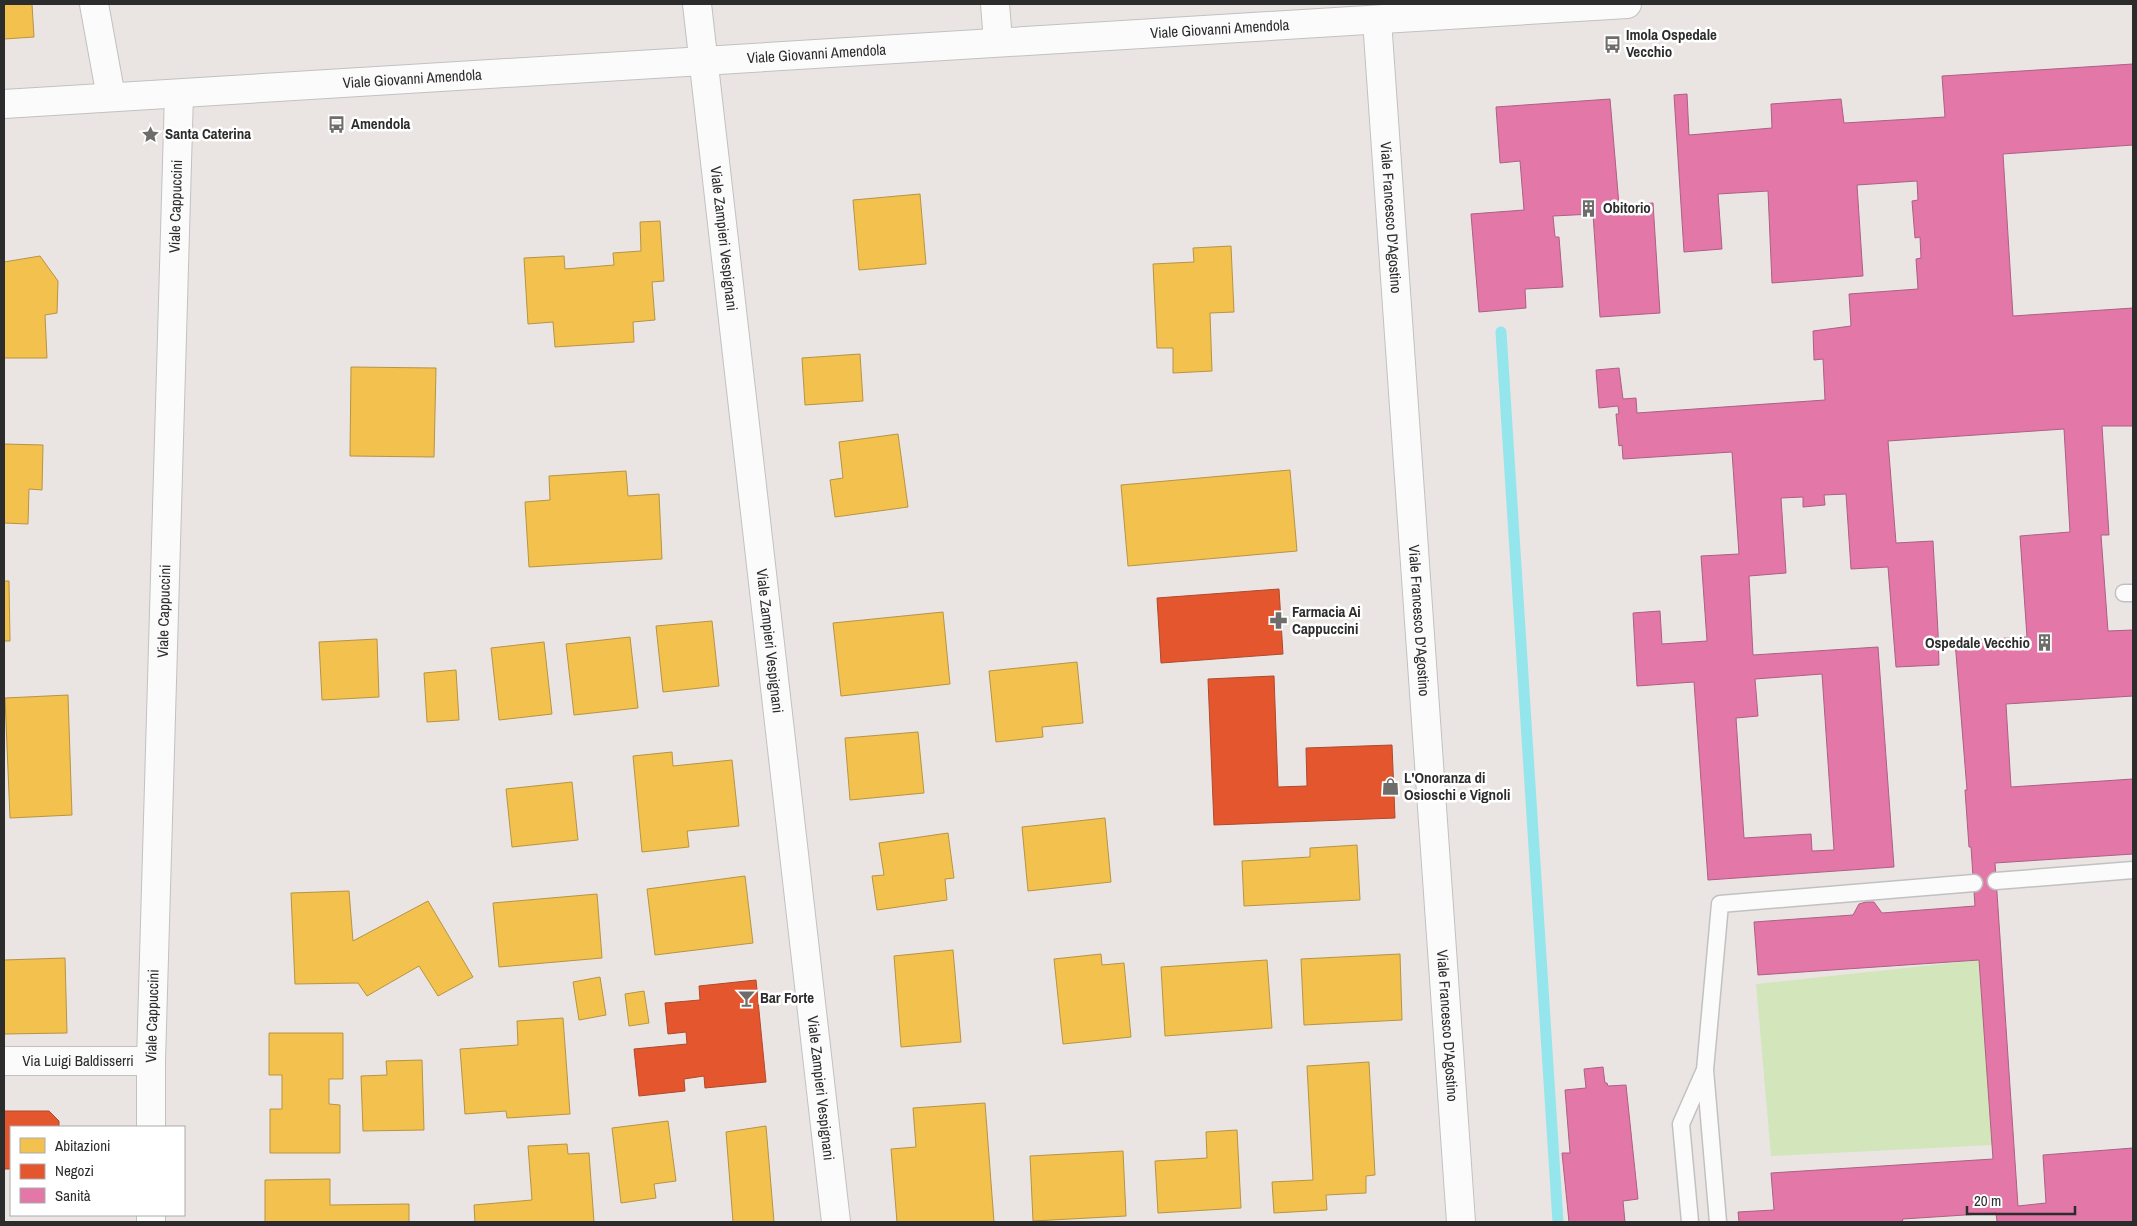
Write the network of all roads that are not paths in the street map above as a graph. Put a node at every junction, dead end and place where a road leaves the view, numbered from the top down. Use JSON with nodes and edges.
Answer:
{"nodes":[{"id":1,"x":94,"y":4,"type":"edge"},
{"id":2,"x":697,"y":4,"type":"edge"},
{"id":3,"x":995,"y":4,"type":"edge"},
{"id":4,"x":1627,"y":4,"type":"edge"},
{"id":5,"x":1379,"y":9,"type":"edge"},
{"id":6,"x":998,"y":41,"type":"junction"},
{"id":7,"x":704,"y":60,"type":"junction"},
{"id":8,"x":179,"y":94,"type":"junction"},
{"id":9,"x":111,"y":98,"type":"junction"},
{"id":10,"x":4,"y":104,"type":"edge"},
{"id":11,"x":2133,"y":870,"type":"edge"},
{"id":12,"x":1996,"y":881,"type":"dead end"},
{"id":13,"x":1974,"y":883,"type":"dead end"},
{"id":14,"x":4,"y":1061,"type":"edge"},
{"id":15,"x":151,"y":1061,"type":"junction"},
{"id":16,"x":1705,"y":1070,"type":"junction"},
{"id":17,"x":151,"y":1126,"type":"edge"},
{"id":18,"x":836,"y":1222,"type":"edge"},
{"id":19,"x":1461,"y":1222,"type":"edge"},
{"id":20,"x":1690,"y":1222,"type":"edge"},
{"id":21,"x":1718,"y":1222,"type":"edge"}],
"edges":[{"from":1,"to":9,"type":"street"},
{"from":2,"to":7,"type":"street","name":"Viale Zampieri Vespignani"},
{"from":3,"to":6,"type":"street"},
{"from":4,"to":5,"type":"street","name":"Viale Giovanni Amendola"},
{"from":5,"to":6,"type":"street","name":"Viale Giovanni Amendola"},
{"from":5,"to":19,"type":"street","name":"Viale Francesco D'Agostino"},
{"from":6,"to":7,"type":"street","name":"Viale Giovanni Amendola"},
{"from":7,"to":8,"type":"street","name":"Viale Giovanni Amendola"},
{"from":7,"to":18,"type":"street","name":"Viale Zampieri Vespignani"},
{"from":8,"to":9,"type":"street","name":"Viale Giovanni Amendola"},
{"from":8,"to":15,"type":"street","name":"Viale Cappuccini"},
{"from":9,"to":10,"type":"street","name":"Viale Giovanni Amendola"},
{"from":11,"to":12,"type":"lane"},
{"from":13,"to":16,"type":"lane"},
{"from":14,"to":15,"type":"street","name":"Via Luigi Baldisserri"},
{"from":15,"to":17,"type":"street","name":"Viale Cappuccini"},
{"from":16,"to":20,"type":"lane"},
{"from":16,"to":21,"type":"lane"}]}
